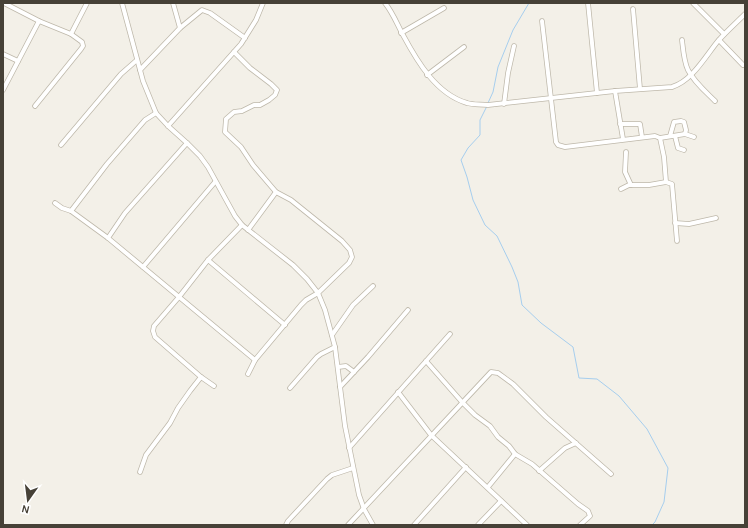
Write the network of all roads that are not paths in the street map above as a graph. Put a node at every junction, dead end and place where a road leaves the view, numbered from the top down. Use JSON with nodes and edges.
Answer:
{"nodes":[{"id":1,"x":4,"y":3,"type":"edge"},
{"id":2,"x":87,"y":3,"type":"edge"},
{"id":3,"x":122,"y":3,"type":"edge"},
{"id":4,"x":173,"y":3,"type":"edge"},
{"id":5,"x":264,"y":3,"type":"edge"},
{"id":6,"x":385,"y":3,"type":"edge"},
{"id":7,"x":588,"y":3,"type":"edge"},
{"id":8,"x":693,"y":3,"type":"edge"},
{"id":9,"x":444,"y":8,"type":"dead end"},
{"id":10,"x":633,"y":9,"type":"dead end"},
{"id":11,"x":745,"y":14,"type":"edge"},
{"id":12,"x":39,"y":20,"type":"junction"},
{"id":13,"x":542,"y":20,"type":"dead end"},
{"id":14,"x":180,"y":28,"type":"junction"},
{"id":15,"x":401,"y":33,"type":"junction"},
{"id":16,"x":71,"y":34,"type":"junction"},
{"id":17,"x":724,"y":34,"type":"junction"},
{"id":18,"x":245,"y":38,"type":"junction"},
{"id":19,"x":682,"y":40,"type":"dead end"},
{"id":20,"x":719,"y":40,"type":"junction"},
{"id":21,"x":514,"y":46,"type":"dead end"},
{"id":22,"x":464,"y":47,"type":"dead end"},
{"id":23,"x":234,"y":52,"type":"junction"},
{"id":24,"x":3,"y":54,"type":"edge"},
{"id":25,"x":137,"y":60,"type":"junction"},
{"id":26,"x":18,"y":61,"type":"junction"},
{"id":27,"x":743,"y":65,"type":"dead end"},
{"id":28,"x":140,"y":70,"type":"junction"},
{"id":29,"x":691,"y":74,"type":"junction"},
{"id":30,"x":427,"y":75,"type":"junction"},
{"id":31,"x":640,"y":89,"type":"junction"},
{"id":32,"x":3,"y":90,"type":"edge"},
{"id":33,"x":615,"y":91,"type":"junction"},
{"id":34,"x":597,"y":93,"type":"junction"},
{"id":35,"x":551,"y":99,"type":"junction"},
{"id":36,"x":715,"y":101,"type":"dead end"},
{"id":37,"x":504,"y":104,"type":"junction"},
{"id":38,"x":36,"y":106,"type":"dead end"},
{"id":39,"x":156,"y":113,"type":"junction"},
{"id":40,"x":620,"y":124,"type":"junction"},
{"id":41,"x":168,"y":126,"type":"junction"},
{"id":42,"x":685,"y":134,"type":"junction"},
{"id":43,"x":670,"y":136,"type":"junction"},
{"id":44,"x":676,"y":136,"type":"junction"},
{"id":45,"x":642,"y":137,"type":"junction"},
{"id":46,"x":694,"y":137,"type":"dead end"},
{"id":47,"x":660,"y":138,"type":"junction"},
{"id":48,"x":623,"y":139,"type":"junction"},
{"id":49,"x":187,"y":143,"type":"junction"},
{"id":50,"x":61,"y":145,"type":"dead end"},
{"id":51,"x":684,"y":150,"type":"dead end"},
{"id":52,"x":626,"y":152,"type":"dead end"},
{"id":53,"x":215,"y":182,"type":"junction"},
{"id":54,"x":666,"y":182,"type":"junction"},
{"id":55,"x":632,"y":185,"type":"junction"},
{"id":56,"x":621,"y":189,"type":"dead end"},
{"id":57,"x":276,"y":192,"type":"junction"},
{"id":58,"x":55,"y":203,"type":"dead end"},
{"id":59,"x":71,"y":211,"type":"junction"},
{"id":60,"x":716,"y":218,"type":"dead end"},
{"id":61,"x":676,"y":223,"type":"junction"},
{"id":62,"x":242,"y":225,"type":"junction"},
{"id":63,"x":248,"y":230,"type":"junction"},
{"id":64,"x":108,"y":238,"type":"junction"},
{"id":65,"x":677,"y":241,"type":"dead end"},
{"id":66,"x":208,"y":260,"type":"junction"},
{"id":67,"x":143,"y":267,"type":"junction"},
{"id":68,"x":372,"y":286,"type":"dead end"},
{"id":69,"x":318,"y":293,"type":"junction"},
{"id":70,"x":179,"y":297,"type":"junction"},
{"id":71,"x":408,"y":310,"type":"dead end"},
{"id":72,"x":285,"y":325,"type":"junction"},
{"id":73,"x":450,"y":334,"type":"dead end"},
{"id":74,"x":332,"y":335,"type":"junction"},
{"id":75,"x":335,"y":347,"type":"junction"},
{"id":76,"x":255,"y":360,"type":"junction"},
{"id":77,"x":426,"y":361,"type":"junction"},
{"id":78,"x":338,"y":367,"type":"junction"},
{"id":79,"x":354,"y":372,"type":"junction"},
{"id":80,"x":248,"y":374,"type":"dead end"},
{"id":81,"x":201,"y":377,"type":"junction"},
{"id":82,"x":214,"y":386,"type":"dead end"},
{"id":83,"x":340,"y":387,"type":"junction"},
{"id":84,"x":290,"y":388,"type":"dead end"},
{"id":85,"x":398,"y":392,"type":"junction"},
{"id":86,"x":462,"y":402,"type":"junction"},
{"id":87,"x":431,"y":436,"type":"junction"},
{"id":88,"x":576,"y":443,"type":"junction"},
{"id":89,"x":350,"y":448,"type":"junction"},
{"id":90,"x":515,"y":454,"type":"junction"},
{"id":91,"x":466,"y":467,"type":"junction"},
{"id":92,"x":353,"y":468,"type":"junction"},
{"id":93,"x":539,"y":471,"type":"junction"},
{"id":94,"x":140,"y":472,"type":"dead end"},
{"id":95,"x":611,"y":474,"type":"dead end"},
{"id":96,"x":488,"y":487,"type":"junction"},
{"id":97,"x":501,"y":501,"type":"junction"},
{"id":98,"x":364,"y":509,"type":"junction"},
{"id":99,"x":286,"y":525,"type":"edge"},
{"id":100,"x":348,"y":525,"type":"edge"},
{"id":101,"x":373,"y":525,"type":"edge"},
{"id":102,"x":414,"y":525,"type":"edge"},
{"id":103,"x":478,"y":525,"type":"edge"},
{"id":104,"x":527,"y":525,"type":"edge"},
{"id":105,"x":580,"y":525,"type":"edge"}],
"edges":[{"from":1,"to":12,"type":"street"},
{"from":2,"to":16,"type":"street"},
{"from":3,"to":25,"type":"street"},
{"from":4,"to":14,"type":"street"},
{"from":5,"to":18,"type":"street"},
{"from":6,"to":15,"type":"street"},
{"from":7,"to":34,"type":"street"},
{"from":8,"to":17,"type":"street"},
{"from":9,"to":15,"type":"street"},
{"from":10,"to":31,"type":"street"},
{"from":11,"to":17,"type":"street"},
{"from":12,"to":16,"type":"street"},
{"from":12,"to":26,"type":"street"},
{"from":13,"to":35,"type":"street"},
{"from":14,"to":18,"type":"street"},
{"from":14,"to":28,"type":"street"},
{"from":15,"to":30,"type":"street"},
{"from":16,"to":38,"type":"street"},
{"from":17,"to":20,"type":"street"},
{"from":18,"to":23,"type":"street"},
{"from":19,"to":29,"type":"street"},
{"from":20,"to":27,"type":"street"},
{"from":20,"to":29,"type":"street"},
{"from":21,"to":37,"type":"street"},
{"from":22,"to":30,"type":"street"},
{"from":23,"to":41,"type":"street"},
{"from":23,"to":57,"type":"street"},
{"from":24,"to":26,"type":"street"},
{"from":25,"to":28,"type":"street"},
{"from":25,"to":50,"type":"street"},
{"from":26,"to":32,"type":"street"},
{"from":28,"to":39,"type":"street"},
{"from":29,"to":31,"type":"street"},
{"from":29,"to":36,"type":"street"},
{"from":30,"to":37,"type":"street"},
{"from":31,"to":33,"type":"street"},
{"from":33,"to":34,"type":"street"},
{"from":33,"to":40,"type":"street"},
{"from":34,"to":35,"type":"street"},
{"from":35,"to":37,"type":"street"},
{"from":35,"to":48,"type":"street"},
{"from":39,"to":41,"type":"street"},
{"from":39,"to":59,"type":"street"},
{"from":40,"to":45,"type":"street"},
{"from":40,"to":48,"type":"street"},
{"from":41,"to":49,"type":"street"},
{"from":42,"to":43,"type":"street"},
{"from":42,"to":44,"type":"street"},
{"from":42,"to":46,"type":"street"},
{"from":43,"to":44,"type":"street"},
{"from":43,"to":47,"type":"street"},
{"from":44,"to":51,"type":"street"},
{"from":45,"to":47,"type":"street"},
{"from":45,"to":48,"type":"street"},
{"from":47,"to":54,"type":"street"},
{"from":49,"to":53,"type":"street"},
{"from":49,"to":64,"type":"street"},
{"from":52,"to":55,"type":"street"},
{"from":53,"to":62,"type":"street"},
{"from":53,"to":67,"type":"street"},
{"from":54,"to":55,"type":"street"},
{"from":54,"to":61,"type":"street"},
{"from":55,"to":56,"type":"street"},
{"from":57,"to":63,"type":"street"},
{"from":57,"to":69,"type":"street"},
{"from":58,"to":59,"type":"street"},
{"from":59,"to":64,"type":"street"},
{"from":60,"to":61,"type":"street"},
{"from":61,"to":65,"type":"street"},
{"from":62,"to":63,"type":"street"},
{"from":62,"to":66,"type":"street"},
{"from":63,"to":69,"type":"street"},
{"from":64,"to":67,"type":"street"},
{"from":66,"to":70,"type":"street"},
{"from":66,"to":72,"type":"street"},
{"from":67,"to":70,"type":"street"},
{"from":68,"to":74,"type":"street"},
{"from":69,"to":72,"type":"street"},
{"from":69,"to":74,"type":"street"},
{"from":70,"to":76,"type":"street"},
{"from":70,"to":81,"type":"street"},
{"from":71,"to":79,"type":"street"},
{"from":72,"to":76,"type":"street"},
{"from":73,"to":77,"type":"street"},
{"from":74,"to":75,"type":"street"},
{"from":75,"to":78,"type":"street"},
{"from":75,"to":84,"type":"street"},
{"from":76,"to":80,"type":"street"},
{"from":77,"to":85,"type":"street"},
{"from":77,"to":86,"type":"street"},
{"from":78,"to":79,"type":"street"},
{"from":78,"to":83,"type":"street"},
{"from":79,"to":83,"type":"street"},
{"from":81,"to":82,"type":"street"},
{"from":81,"to":94,"type":"street"},
{"from":83,"to":89,"type":"street"},
{"from":85,"to":87,"type":"street"},
{"from":85,"to":89,"type":"street"},
{"from":86,"to":87,"type":"street"},
{"from":86,"to":88,"type":"street"},
{"from":86,"to":90,"type":"street"},
{"from":87,"to":91,"type":"street"},
{"from":87,"to":98,"type":"street"},
{"from":88,"to":93,"type":"street"},
{"from":88,"to":95,"type":"street"},
{"from":89,"to":92,"type":"street"},
{"from":90,"to":93,"type":"street"},
{"from":90,"to":96,"type":"street"},
{"from":91,"to":96,"type":"street"},
{"from":91,"to":102,"type":"street"},
{"from":92,"to":98,"type":"street"},
{"from":92,"to":99,"type":"street"},
{"from":93,"to":105,"type":"street"},
{"from":96,"to":97,"type":"street"},
{"from":97,"to":103,"type":"street"},
{"from":97,"to":104,"type":"street"},
{"from":98,"to":100,"type":"street"},
{"from":98,"to":101,"type":"street"}]}
